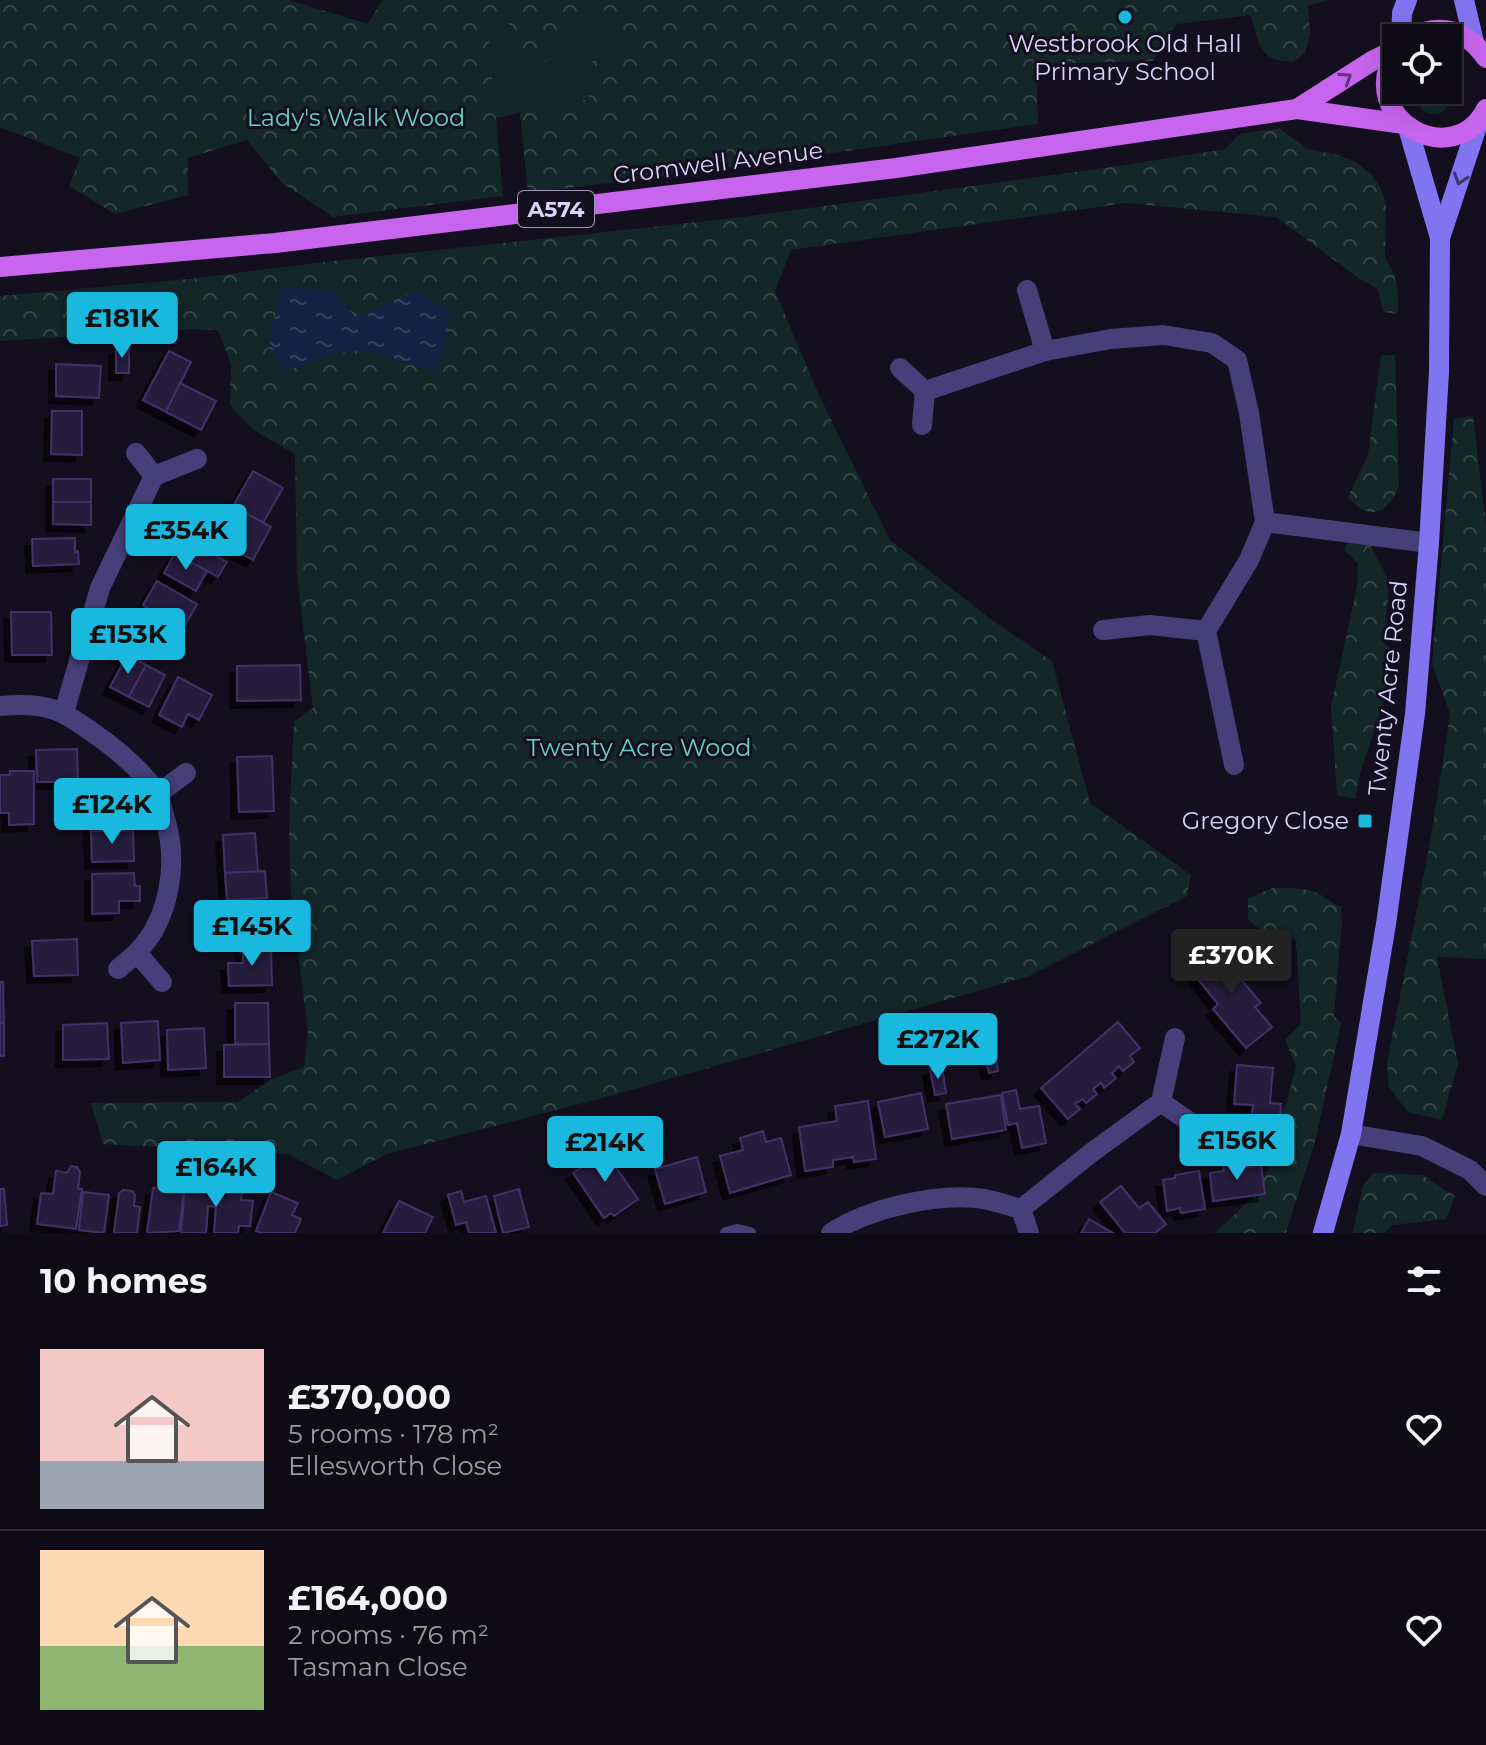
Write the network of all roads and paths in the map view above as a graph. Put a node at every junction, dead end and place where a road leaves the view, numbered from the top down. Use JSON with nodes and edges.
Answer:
{"nodes":[{"id":1,"x":1407,"y":0,"type":"edge"},
{"id":2,"x":1464,"y":0,"type":"edge"},
{"id":3,"x":1402,"y":24,"type":"edge"},
{"id":4,"x":1462,"y":34,"type":"edge"},
{"id":5,"x":1481,"y":48,"type":"edge"},
{"id":6,"x":1382,"y":56,"type":"edge"},
{"id":7,"x":1390,"y":104,"type":"edge"},
{"id":8,"x":1297,"y":109,"type":"junction"},
{"id":9,"x":1484,"y":114,"type":"edge"},
{"id":10,"x":1406,"y":126,"type":"junction"},
{"id":11,"x":1440,"y":238,"type":"junction"},
{"id":12,"x":0,"y":267,"type":"edge"},
{"id":13,"x":1027,"y":290,"type":"dead end"},
{"id":14,"x":1045,"y":351,"type":"junction"},
{"id":15,"x":900,"y":368,"type":"dead end"},
{"id":16,"x":925,"y":391,"type":"junction"},
{"id":17,"x":922,"y":425,"type":"dead end"},
{"id":18,"x":136,"y":453,"type":"dead end"},
{"id":19,"x":197,"y":459,"type":"dead end"},
{"id":20,"x":154,"y":476,"type":"junction"},
{"id":21,"x":1265,"y":522,"type":"junction"},
{"id":22,"x":1429,"y":543,"type":"junction"},
{"id":23,"x":1103,"y":630,"type":"dead end"},
{"id":24,"x":1206,"y":631,"type":"junction"},
{"id":25,"x":0,"y":706,"type":"edge"},
{"id":26,"x":64,"y":713,"type":"junction"},
{"id":27,"x":1234,"y":765,"type":"dead end"},
{"id":28,"x":186,"y":773,"type":"dead end"},
{"id":29,"x":158,"y":794,"type":"junction"},
{"id":30,"x":137,"y":953,"type":"junction"},
{"id":31,"x":118,"y":969,"type":"dead end"},
{"id":32,"x":162,"y":982,"type":"dead end"},
{"id":33,"x":1175,"y":1038,"type":"dead end"},
{"id":34,"x":1161,"y":1102,"type":"junction"},
{"id":35,"x":1197,"y":1127,"type":"dead end"},
{"id":36,"x":1351,"y":1134,"type":"junction"},
{"id":37,"x":1486,"y":1186,"type":"edge"},
{"id":38,"x":1021,"y":1209,"type":"junction"},
{"id":39,"x":726,"y":1233,"type":"edge"},
{"id":40,"x":750,"y":1233,"type":"edge"},
{"id":41,"x":831,"y":1233,"type":"edge"},
{"id":42,"x":1029,"y":1233,"type":"edge"},
{"id":43,"x":1323,"y":1233,"type":"edge"}],
"edges":[{"from":1,"to":3,"type":"street"},
{"from":2,"to":5,"type":"street"},
{"from":4,"to":5,"type":"main road"},
{"from":8,"to":6,"type":"main road","name":"Cromwell Avenue","number":"A574","one_way":true},
{"from":7,"to":10,"type":"main road","number":"A574"},
{"from":8,"to":10,"type":"main road","name":"Cromwell Avenue","number":"A574"},
{"from":8,"to":12,"type":"main road","name":"Cromwell Avenue","number":"A574"},
{"from":9,"to":10,"type":"main road","number":"A574"},
{"from":9,"to":11,"type":"street","name":"Twenty Acre Road","one_way":true},
{"from":10,"to":11,"type":"street","name":"Twenty Acre Road"},
{"from":11,"to":22,"type":"street","name":"Twenty Acre Road"},
{"from":13,"to":14,"type":"street"},
{"from":14,"to":16,"type":"street"},
{"from":14,"to":21,"type":"street"},
{"from":15,"to":16,"type":"street"},
{"from":16,"to":17,"type":"street"},
{"from":18,"to":20,"type":"street"},
{"from":19,"to":20,"type":"street"},
{"from":20,"to":26,"type":"street"},
{"from":21,"to":22,"type":"street"},
{"from":21,"to":24,"type":"street"},
{"from":22,"to":36,"type":"street","name":"Twenty Acre Road"},
{"from":23,"to":24,"type":"street"},
{"from":24,"to":27,"type":"street"},
{"from":25,"to":26,"type":"street"},
{"from":26,"to":29,"type":"street"},
{"from":28,"to":29,"type":"street"},
{"from":29,"to":30,"type":"street"},
{"from":30,"to":31,"type":"street"},
{"from":30,"to":32,"type":"street"},
{"from":33,"to":34,"type":"street"},
{"from":34,"to":35,"type":"street"},
{"from":34,"to":38,"type":"street"},
{"from":36,"to":37,"type":"street"},
{"from":36,"to":43,"type":"street","name":"Twenty Acre Road"},
{"from":38,"to":41,"type":"street"},
{"from":38,"to":42,"type":"street"},
{"from":39,"to":40,"type":"lane"}]}
